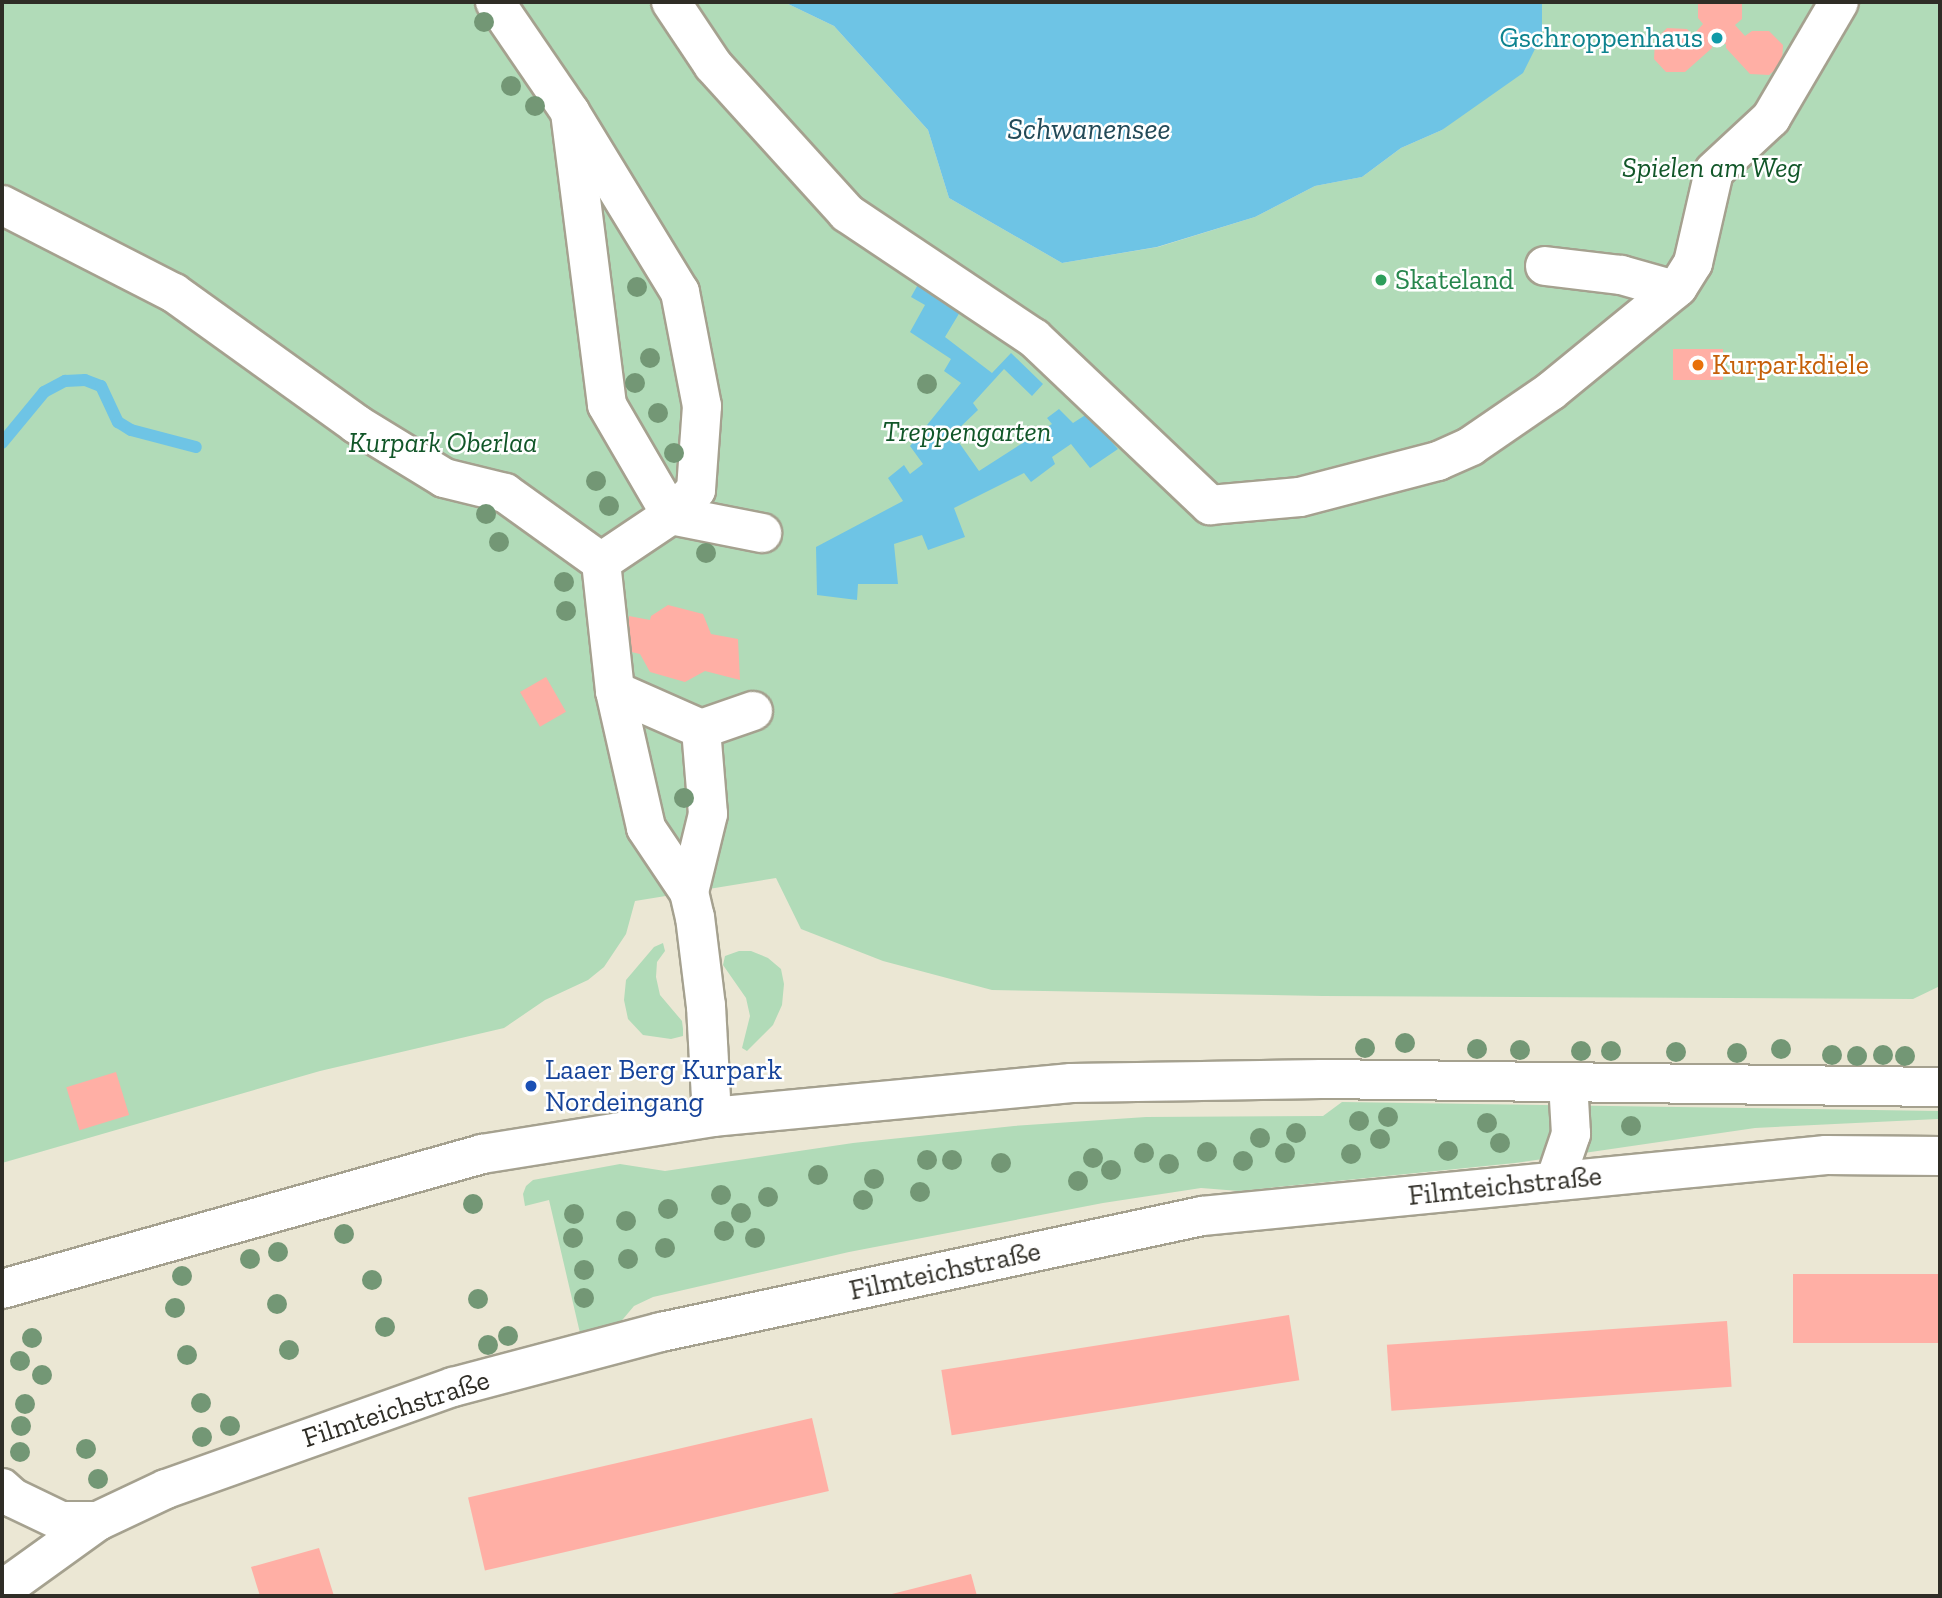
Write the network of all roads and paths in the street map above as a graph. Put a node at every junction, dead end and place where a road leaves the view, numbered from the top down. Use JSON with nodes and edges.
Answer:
{"nodes":[{"id":1,"x":495,"y":2,"type":"edge"},
{"id":2,"x":671,"y":2,"type":"edge"},
{"id":3,"x":1839,"y":2,"type":"edge"},
{"id":4,"x":569,"y":112,"type":"junction"},
{"id":5,"x":2,"y":205,"type":"edge"},
{"id":6,"x":1545,"y":266,"type":"dead end"},
{"id":7,"x":1674,"y":290,"type":"junction"},
{"id":8,"x":671,"y":515,"type":"junction"},
{"id":9,"x":762,"y":533,"type":"dead end"},
{"id":10,"x":601,"y":562,"type":"junction"},
{"id":11,"x":615,"y":691,"type":"junction"},
{"id":12,"x":753,"y":711,"type":"dead end"},
{"id":13,"x":701,"y":729,"type":"junction"},
{"id":14,"x":689,"y":892,"type":"junction"},
{"id":15,"x":1568,"y":1082,"type":"junction"},
{"id":16,"x":1940,"y":1087,"type":"edge"},
{"id":17,"x":712,"y":1117,"type":"junction"},
{"id":18,"x":1940,"y":1156,"type":"edge"},
{"id":19,"x":1555,"y":1181,"type":"junction"},
{"id":20,"x":2,"y":1289,"type":"edge"},
{"id":21,"x":2,"y":1488,"type":"edge"},
{"id":22,"x":98,"y":1521,"type":"junction"},
{"id":23,"x":2,"y":1590,"type":"edge"}],
"edges":[{"from":1,"to":4,"type":"street"},
{"from":2,"to":7,"type":"street"},
{"from":3,"to":7,"type":"street"},
{"from":4,"to":8,"type":"street"},
{"from":4,"to":8,"type":"street"},
{"from":5,"to":10,"type":"street"},
{"from":6,"to":7,"type":"street"},
{"from":8,"to":9,"type":"street"},
{"from":8,"to":10,"type":"street"},
{"from":10,"to":11,"type":"street"},
{"from":11,"to":13,"type":"street"},
{"from":11,"to":14,"type":"street"},
{"from":12,"to":13,"type":"street"},
{"from":13,"to":14,"type":"street"},
{"from":14,"to":17,"type":"street"},
{"from":15,"to":16,"type":"street"},
{"from":15,"to":17,"type":"street"},
{"from":15,"to":19,"type":"street"},
{"from":17,"to":20,"type":"street"},
{"from":18,"to":19,"type":"street","name":"Filmteichstraße"},
{"from":19,"to":22,"type":"street","name":"Filmteichstraße"},
{"from":21,"to":22,"type":"street"},
{"from":22,"to":23,"type":"street","name":"Filmteichstraße"}]}
